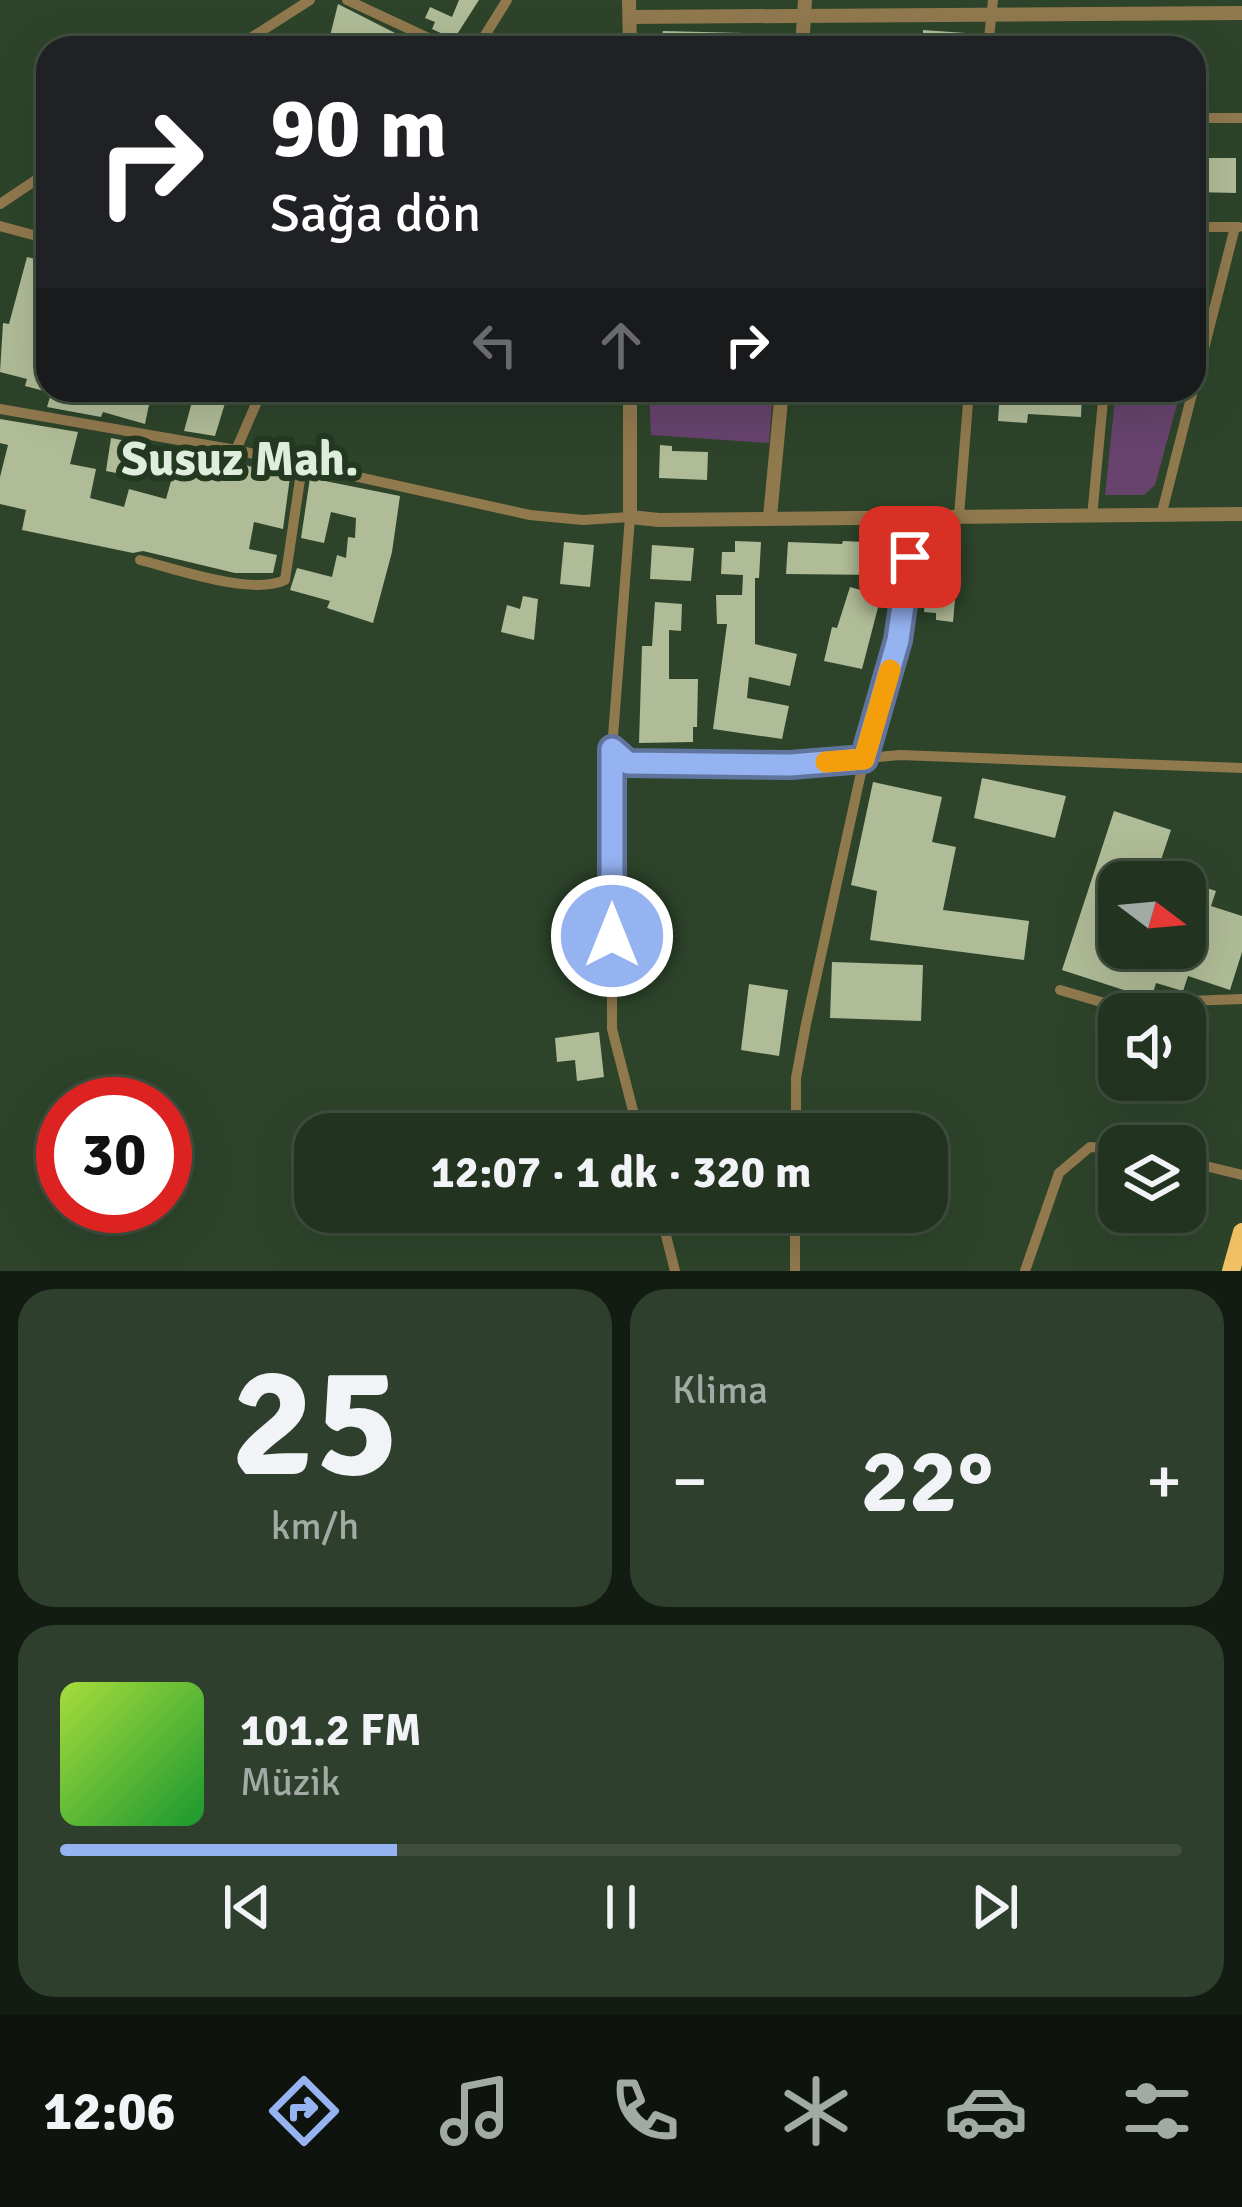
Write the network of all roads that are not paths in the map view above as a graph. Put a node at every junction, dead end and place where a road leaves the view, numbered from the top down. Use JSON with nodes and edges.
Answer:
{"nodes":[{"id":1,"x":310,"y":0,"type":"edge"},
{"id":2,"x":347,"y":0,"type":"edge"},
{"id":3,"x":507,"y":0,"type":"edge"},
{"id":4,"x":629,"y":0,"type":"edge"},
{"id":5,"x":805,"y":0,"type":"edge"},
{"id":6,"x":993,"y":0,"type":"edge"},
{"id":7,"x":1242,"y":13,"type":"edge"},
{"id":8,"x":989,"y":16,"type":"junction"},
{"id":9,"x":630,"y":17,"type":"junction"},
{"id":10,"x":804,"y":19,"type":"junction"},
{"id":11,"x":254,"y":36,"type":"edge"},
{"id":12,"x":424,"y":36,"type":"edge"},
{"id":13,"x":484,"y":36,"type":"edge"},
{"id":14,"x":630,"y":36,"type":"edge"},
{"id":15,"x":803,"y":36,"type":"edge"},
{"id":16,"x":988,"y":36,"type":"edge"},
{"id":17,"x":1206,"y":118,"type":"edge"},
{"id":18,"x":1242,"y":118,"type":"edge"},
{"id":19,"x":36,"y":180,"type":"edge"},
{"id":20,"x":0,"y":204,"type":"edge"},
{"id":21,"x":0,"y":226,"type":"edge"},
{"id":22,"x":1206,"y":227,"type":"edge"},
{"id":23,"x":1239,"y":227,"type":"edge"},
{"id":24,"x":36,"y":236,"type":"edge"},
{"id":25,"x":1206,"y":346,"type":"edge"},
{"id":26,"x":257,"y":402,"type":"edge"},
{"id":27,"x":630,"y":402,"type":"edge"},
{"id":28,"x":781,"y":402,"type":"edge"},
{"id":29,"x":968,"y":402,"type":"edge"},
{"id":30,"x":1103,"y":402,"type":"edge"},
{"id":31,"x":1191,"y":402,"type":"edge"},
{"id":32,"x":0,"y":409,"type":"edge"},
{"id":33,"x":236,"y":450,"type":"junction"},
{"id":34,"x":302,"y":466,"type":"junction"},
{"id":35,"x":1242,"y":514,"type":"edge"},
{"id":36,"x":1161,"y":515,"type":"junction"},
{"id":37,"x":916,"y":516,"type":"junction"},
{"id":38,"x":959,"y":516,"type":"junction"},
{"id":39,"x":630,"y":517,"type":"junction"},
{"id":40,"x":770,"y":517,"type":"junction"},
{"id":41,"x":1092,"y":517,"type":"junction"},
{"id":42,"x":140,"y":560,"type":"dead end"},
{"id":43,"x":612,"y":749,"type":"junction"},
{"id":44,"x":864,"y":759,"type":"junction"},
{"id":45,"x":1242,"y":768,"type":"edge"},
{"id":46,"x":1060,"y":990,"type":"dead end"},
{"id":47,"x":1242,"y":999,"type":"edge"},
{"id":48,"x":634,"y":1113,"type":"edge"},
{"id":49,"x":797,"y":1113,"type":"edge"},
{"id":50,"x":1098,"y":1148,"type":"edge"},
{"id":51,"x":1206,"y":1166,"type":"edge"},
{"id":52,"x":1242,"y":1174,"type":"edge"},
{"id":53,"x":1242,"y":1232,"type":"edge"},
{"id":54,"x":665,"y":1233,"type":"edge"},
{"id":55,"x":795,"y":1233,"type":"edge"},
{"id":56,"x":675,"y":1271,"type":"edge"},
{"id":57,"x":794,"y":1271,"type":"edge"},
{"id":58,"x":1025,"y":1271,"type":"edge"},
{"id":59,"x":1231,"y":1271,"type":"edge"}],
"edges":[{"from":1,"to":11,"type":"street"},
{"from":2,"to":12,"type":"street"},
{"from":3,"to":13,"type":"street"},
{"from":4,"to":9,"type":"street"},
{"from":5,"to":10,"type":"street"},
{"from":6,"to":8,"type":"street"},
{"from":7,"to":8,"type":"street"},
{"from":8,"to":10,"type":"street"},
{"from":8,"to":16,"type":"street"},
{"from":9,"to":10,"type":"street"},
{"from":9,"to":14,"type":"street"},
{"from":10,"to":15,"type":"street"},
{"from":17,"to":18,"type":"street"},
{"from":19,"to":20,"type":"street"},
{"from":21,"to":24,"type":"street"},
{"from":22,"to":23,"type":"street"},
{"from":23,"to":25,"type":"street"},
{"from":26,"to":33,"type":"street"},
{"from":27,"to":39,"type":"street"},
{"from":28,"to":40,"type":"street"},
{"from":29,"to":38,"type":"street"},
{"from":30,"to":41,"type":"street"},
{"from":31,"to":36,"type":"street"},
{"from":32,"to":33,"type":"street"},
{"from":33,"to":34,"type":"street"},
{"from":34,"to":39,"type":"street"},
{"from":34,"to":42,"type":"street"},
{"from":35,"to":36,"type":"street"},
{"from":36,"to":41,"type":"street"},
{"from":37,"to":38,"type":"street"},
{"from":37,"to":40,"type":"street"},
{"from":37,"to":44,"type":"street"},
{"from":38,"to":41,"type":"street"},
{"from":39,"to":40,"type":"street"},
{"from":39,"to":43,"type":"street"},
{"from":43,"to":44,"type":"street"},
{"from":43,"to":48,"type":"street"},
{"from":44,"to":45,"type":"street"},
{"from":44,"to":49,"type":"street"},
{"from":46,"to":47,"type":"street"},
{"from":50,"to":58,"type":"street"},
{"from":51,"to":52,"type":"street"},
{"from":53,"to":59,"type":"highway"},
{"from":54,"to":56,"type":"street"},
{"from":55,"to":57,"type":"street"}]}
